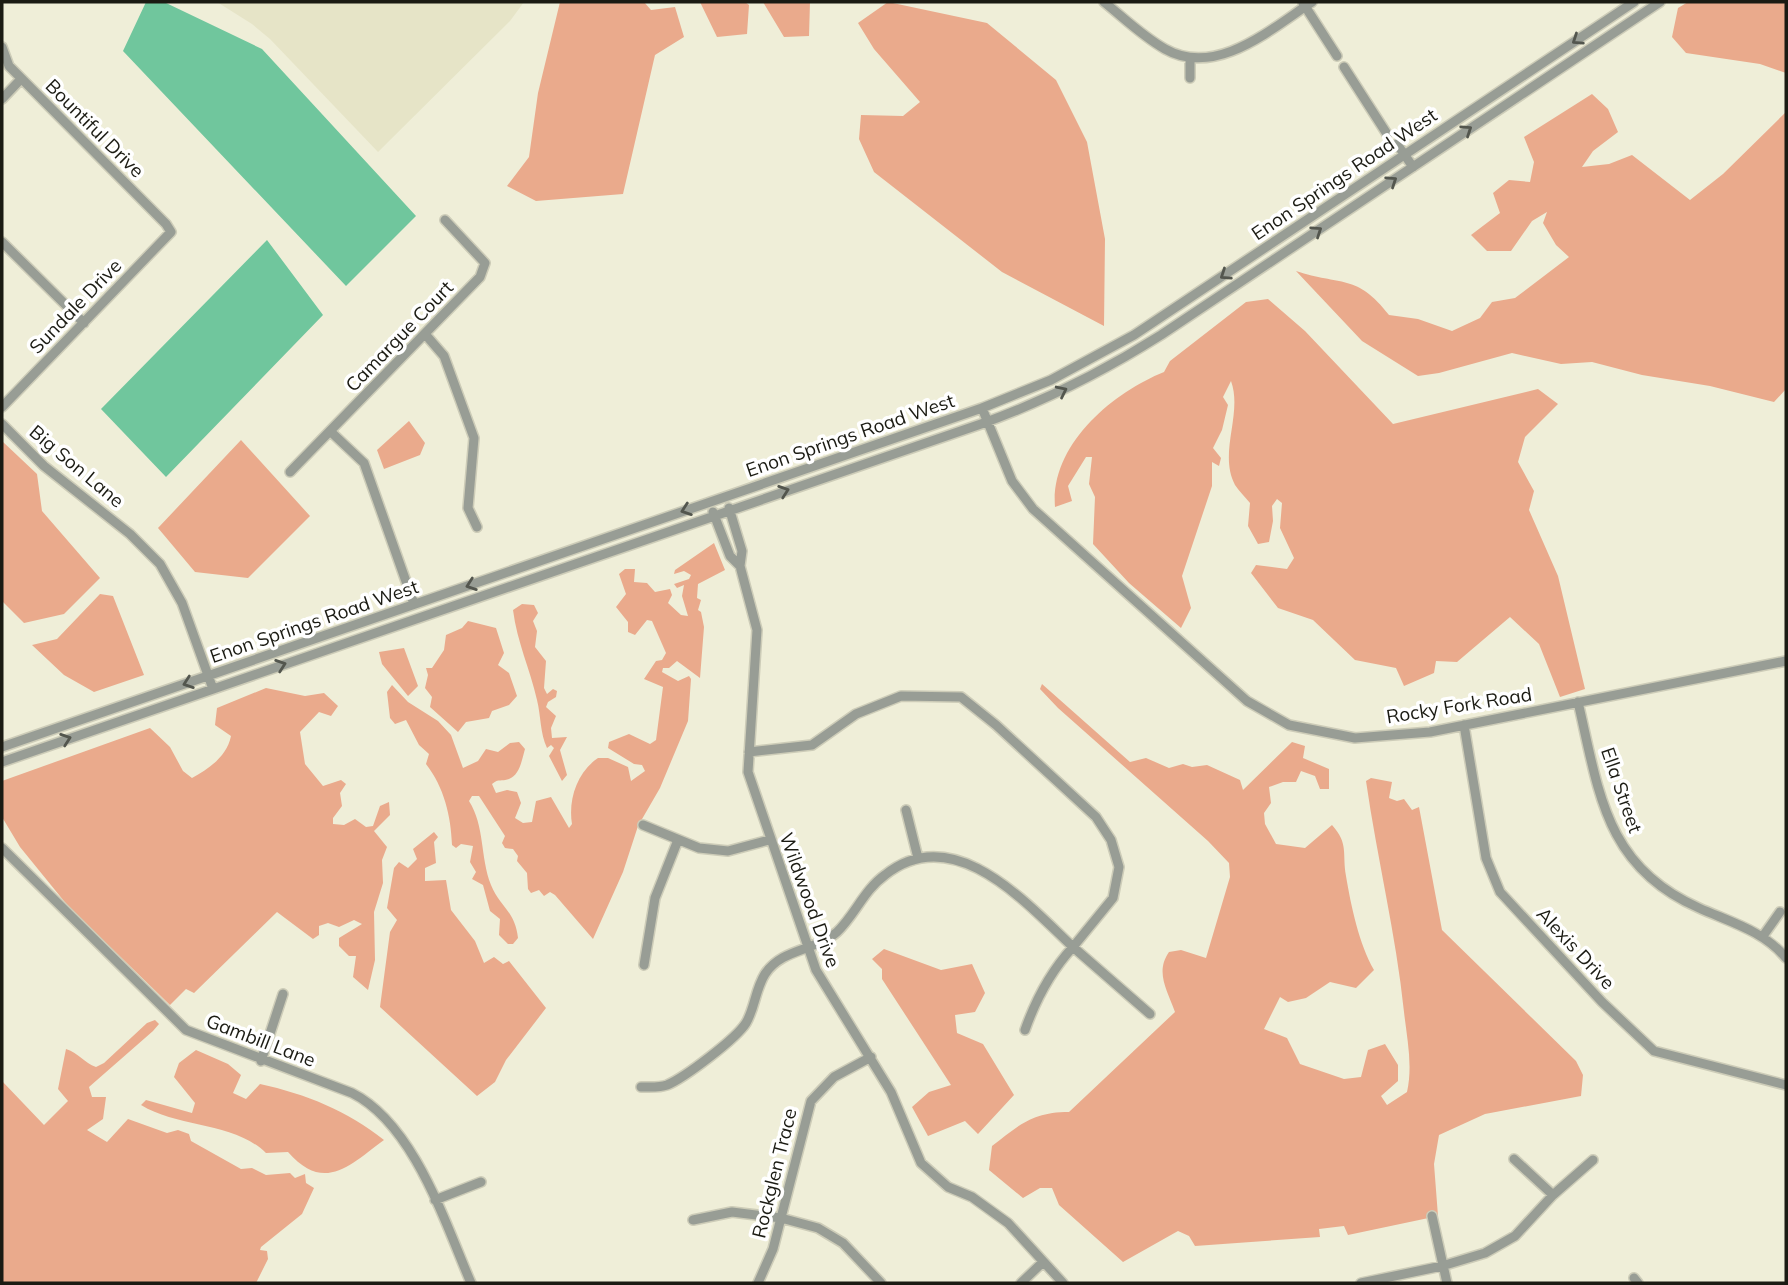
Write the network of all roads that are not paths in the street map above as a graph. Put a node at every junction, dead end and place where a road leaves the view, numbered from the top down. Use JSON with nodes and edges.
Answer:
{"nodes":[{"id":1,"x":1104,"y":2,"type":"edge"},
{"id":2,"x":1634,"y":2,"type":"edge"},
{"id":3,"x":1660,"y":2,"type":"edge"},
{"id":4,"x":1306,"y":3,"type":"edge"},
{"id":5,"x":2,"y":47,"type":"edge"},
{"id":6,"x":1337,"y":56,"type":"dead end"},
{"id":7,"x":1190,"y":58,"type":"junction"},
{"id":8,"x":1344,"y":66,"type":"dead end"},
{"id":9,"x":1190,"y":78,"type":"dead end"},
{"id":10,"x":21,"y":79,"type":"junction"},
{"id":11,"x":2,"y":99,"type":"edge"},
{"id":12,"x":1387,"y":134,"type":"dead end"},
{"id":13,"x":1397,"y":144,"type":"dead end"},
{"id":14,"x":1405,"y":155,"type":"junction"},
{"id":15,"x":1413,"y":167,"type":"junction"},
{"id":16,"x":444,"y":220,"type":"dead end"},
{"id":17,"x":170,"y":229,"type":"joint"},
{"id":18,"x":2,"y":242,"type":"edge"},
{"id":19,"x":84,"y":323,"type":"junction"},
{"id":20,"x":425,"y":334,"type":"junction"},
{"id":21,"x":2,"y":407,"type":"edge"},
{"id":22,"x":982,"y":408,"type":"junction"},
{"id":23,"x":987,"y":422,"type":"junction"},
{"id":24,"x":2,"y":424,"type":"edge"},
{"id":25,"x":331,"y":432,"type":"junction"},
{"id":26,"x":290,"y":472,"type":"dead end"},
{"id":27,"x":725,"y":497,"type":"junction"},
{"id":28,"x":709,"y":502,"type":"junction"},
{"id":29,"x":730,"y":510,"type":"junction"},
{"id":30,"x":714,"y":516,"type":"junction"},
{"id":31,"x":477,"y":527,"type":"dead end"},
{"id":32,"x":740,"y":566,"type":"junction"},
{"id":33,"x":414,"y":604,"type":"junction"},
{"id":34,"x":1786,"y":661,"type":"edge"},
{"id":35,"x":209,"y":676,"type":"junction"},
{"id":36,"x":214,"y":688,"type":"junction"},
{"id":37,"x":1578,"y":702,"type":"junction"},
{"id":38,"x":1464,"y":725,"type":"junction"},
{"id":39,"x":2,"y":747,"type":"edge"},
{"id":40,"x":749,"y":752,"type":"junction"},
{"id":41,"x":2,"y":762,"type":"edge"},
{"id":42,"x":906,"y":810,"type":"dead end"},
{"id":43,"x":643,"y":825,"type":"dead end"},
{"id":44,"x":678,"y":840,"type":"junction"},
{"id":45,"x":769,"y":840,"type":"junction"},
{"id":46,"x":2,"y":848,"type":"edge"},
{"id":47,"x":918,"y":858,"type":"junction"},
{"id":48,"x":1780,"y":912,"type":"dead end"},
{"id":49,"x":1763,"y":936,"type":"junction"},
{"id":50,"x":807,"y":947,"type":"junction"},
{"id":51,"x":1073,"y":947,"type":"junction"},
{"id":52,"x":1786,"y":958,"type":"edge"},
{"id":53,"x":644,"y":965,"type":"dead end"},
{"id":54,"x":283,"y":994,"type":"dead end"},
{"id":55,"x":1150,"y":1014,"type":"dead end"},
{"id":56,"x":1025,"y":1030,"type":"dead end"},
{"id":57,"x":871,"y":1056,"type":"junction"},
{"id":58,"x":261,"y":1061,"type":"junction"},
{"id":59,"x":1786,"y":1085,"type":"edge"},
{"id":60,"x":641,"y":1087,"type":"dead end"},
{"id":61,"x":1514,"y":1159,"type":"dead end"},
{"id":62,"x":1593,"y":1160,"type":"dead end"},
{"id":63,"x":481,"y":1182,"type":"dead end"},
{"id":64,"x":1553,"y":1195,"type":"junction"},
{"id":65,"x":435,"y":1200,"type":"junction"},
{"id":66,"x":1432,"y":1216,"type":"dead end"},
{"id":67,"x":781,"y":1218,"type":"junction"},
{"id":68,"x":693,"y":1220,"type":"dead end"},
{"id":69,"x":1043,"y":1262,"type":"junction"},
{"id":70,"x":1442,"y":1266,"type":"junction"},
{"id":71,"x":471,"y":1283,"type":"edge"},
{"id":72,"x":758,"y":1283,"type":"edge"},
{"id":73,"x":881,"y":1283,"type":"edge"},
{"id":74,"x":1021,"y":1283,"type":"edge"},
{"id":75,"x":1063,"y":1283,"type":"edge"},
{"id":76,"x":1361,"y":1283,"type":"edge"},
{"id":77,"x":1447,"y":1283,"type":"edge"}],
"edges":[{"from":1,"to":7,"type":"street"},
{"from":2,"to":14,"type":"street","name":"Enon Springs Road West","one_way":true},
{"from":15,"to":3,"type":"street","name":"Enon Springs Road West","one_way":true},
{"from":4,"to":6,"type":"street"},
{"from":4,"to":7,"type":"street"},
{"from":5,"to":10,"type":"street","name":"Bountiful Drive"},
{"from":7,"to":9,"type":"street"},
{"from":8,"to":12,"type":"street"},
{"from":10,"to":11,"type":"street"},
{"from":10,"to":17,"type":"street","name":"Bountiful Drive"},
{"from":13,"to":14,"type":"street"},
{"from":14,"to":15,"type":"street"},
{"from":14,"to":22,"type":"street","name":"Enon Springs Road West","one_way":true},
{"from":23,"to":15,"type":"street","name":"Enon Springs Road West","one_way":true},
{"from":16,"to":20,"type":"street","name":"Camargue Court"},
{"from":17,"to":19,"type":"street","name":"Sundale Drive"},
{"from":18,"to":19,"type":"street"},
{"from":19,"to":21,"type":"street","name":"Sundale Drive"},
{"from":20,"to":25,"type":"street","name":"Camargue Court"},
{"from":20,"to":31,"type":"street"},
{"from":22,"to":23,"type":"street","name":"Rocky Fork Road"},
{"from":22,"to":27,"type":"street","name":"Enon Springs Road West"},
{"from":29,"to":23,"type":"street","name":"Enon Springs Road West","one_way":true},
{"from":23,"to":38,"type":"street","name":"Rocky Fork Road"},
{"from":24,"to":35,"type":"street","name":"Big Son Lane"},
{"from":25,"to":26,"type":"street","name":"Camargue Court"},
{"from":25,"to":33,"type":"street"},
{"from":27,"to":28,"type":"street","name":"Enon Springs Road West"},
{"from":27,"to":29,"type":"street","name":"Wildwood Drive"},
{"from":28,"to":30,"type":"street","name":"Wildwood Drive"},
{"from":28,"to":33,"type":"street","name":"Enon Springs Road West","one_way":true},
{"from":29,"to":30,"type":"street","name":"Enon Springs Road West"},
{"from":29,"to":32,"type":"street","name":"Wildwood Drive"},
{"from":30,"to":32,"type":"street","name":"Wildwood Drive"},
{"from":36,"to":30,"type":"street","name":"Enon Springs Road West","one_way":true},
{"from":32,"to":40,"type":"street","name":"Wildwood Drive"},
{"from":33,"to":35,"type":"street","name":"Enon Springs Road West"},
{"from":34,"to":37,"type":"street","name":"Rocky Fork Road"},
{"from":35,"to":36,"type":"street","name":"Big Son Lane"},
{"from":35,"to":39,"type":"street","name":"Enon Springs Road West","one_way":true},
{"from":41,"to":36,"type":"street","name":"Enon Springs Road West","one_way":true},
{"from":37,"to":38,"type":"street","name":"Rocky Fork Road"},
{"from":37,"to":49,"type":"street","name":"Ella Street"},
{"from":38,"to":59,"type":"street","name":"Alexis Drive"},
{"from":40,"to":45,"type":"street","name":"Wildwood Drive"},
{"from":40,"to":51,"type":"street"},
{"from":42,"to":47,"type":"street"},
{"from":43,"to":44,"type":"street"},
{"from":44,"to":45,"type":"street"},
{"from":44,"to":53,"type":"street"},
{"from":45,"to":50,"type":"street","name":"Wildwood Drive"},
{"from":46,"to":58,"type":"street","name":"Gambill Lane"},
{"from":47,"to":50,"type":"street"},
{"from":47,"to":51,"type":"street"},
{"from":48,"to":49,"type":"street"},
{"from":49,"to":52,"type":"street","name":"Ella Street"},
{"from":50,"to":57,"type":"street","name":"Wildwood Drive"},
{"from":50,"to":60,"type":"street"},
{"from":51,"to":55,"type":"street"},
{"from":51,"to":56,"type":"street"},
{"from":54,"to":58,"type":"street"},
{"from":57,"to":67,"type":"street","name":"Rockglen Trace"},
{"from":57,"to":69,"type":"street","name":"Wildwood Drive"},
{"from":58,"to":65,"type":"street","name":"Gambill Lane"},
{"from":61,"to":64,"type":"street"},
{"from":62,"to":64,"type":"street"},
{"from":63,"to":65,"type":"street"},
{"from":64,"to":70,"type":"street"},
{"from":65,"to":71,"type":"street","name":"Gambill Lane"},
{"from":66,"to":70,"type":"street"},
{"from":67,"to":68,"type":"street"},
{"from":67,"to":72,"type":"street","name":"Rockglen Trace"},
{"from":67,"to":73,"type":"street"},
{"from":69,"to":74,"type":"street"},
{"from":69,"to":75,"type":"street","name":"Wildwood Drive"},
{"from":70,"to":76,"type":"street"},
{"from":70,"to":77,"type":"street"}]}
